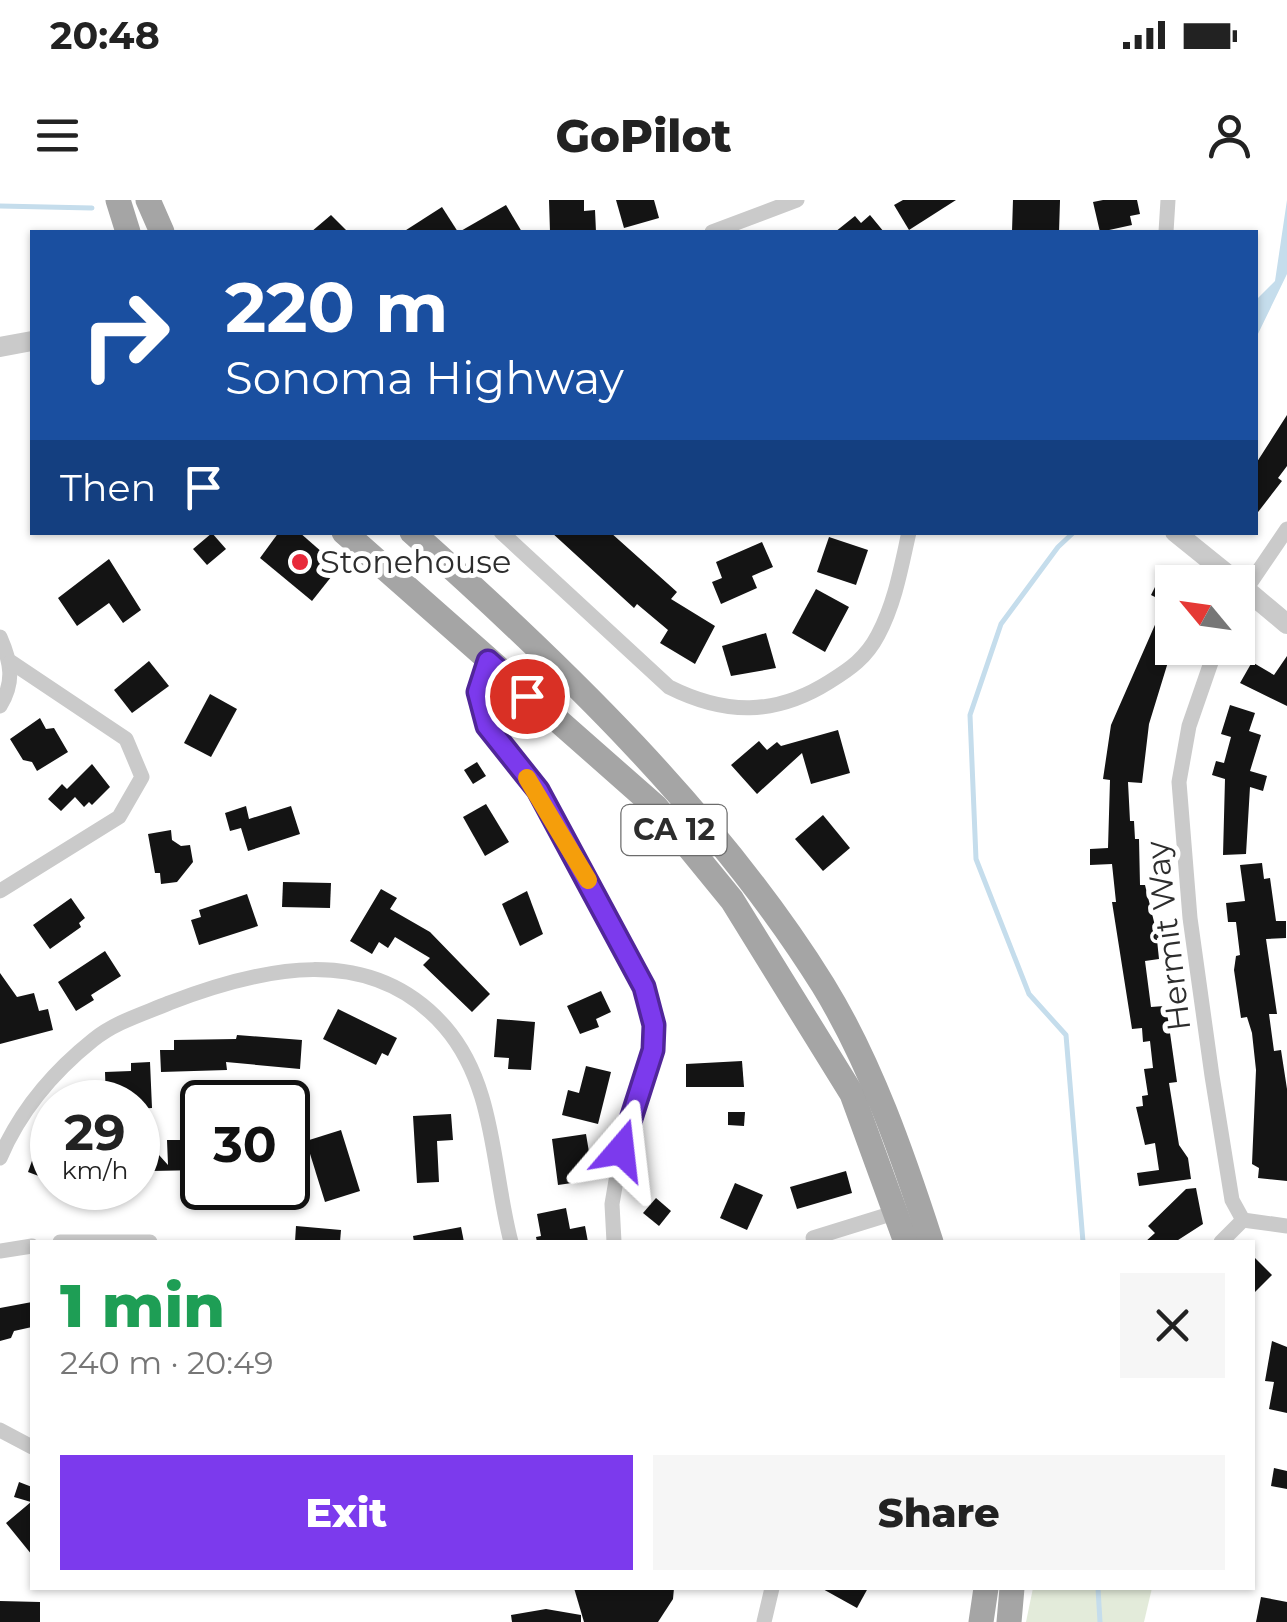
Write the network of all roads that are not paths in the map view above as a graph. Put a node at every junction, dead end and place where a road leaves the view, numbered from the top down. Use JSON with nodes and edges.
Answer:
{"nodes":[{"id":1,"x":118,"y":200,"type":"edge"},
{"id":2,"x":148,"y":200,"type":"edge"},
{"id":3,"x":797,"y":200,"type":"edge"},
{"id":4,"x":1168,"y":200,"type":"edge"},
{"id":5,"x":127,"y":230,"type":"edge"},
{"id":6,"x":161,"y":230,"type":"edge"},
{"id":7,"x":717,"y":230,"type":"edge"},
{"id":8,"x":1166,"y":230,"type":"edge"},
{"id":9,"x":30,"y":341,"type":"edge"},
{"id":10,"x":0,"y":347,"type":"edge"},
{"id":11,"x":1287,"y":529,"type":"edge"},
{"id":12,"x":347,"y":535,"type":"edge"},
{"id":13,"x":415,"y":535,"type":"edge"},
{"id":14,"x":504,"y":535,"type":"edge"},
{"id":15,"x":908,"y":535,"type":"edge"},
{"id":16,"x":1178,"y":535,"type":"edge"},
{"id":17,"x":1212,"y":565,"type":"edge"},
{"id":18,"x":1255,"y":569,"type":"edge"},
{"id":19,"x":1255,"y":601,"type":"edge"},
{"id":20,"x":1287,"y":624,"type":"edge"},
{"id":21,"x":0,"y":637,"type":"edge"},
{"id":22,"x":488,"y":661,"type":"junction"},
{"id":23,"x":11,"y":662,"type":"junction"},
{"id":24,"x":1210,"y":665,"type":"edge"},
{"id":25,"x":0,"y":706,"type":"edge"},
{"id":26,"x":0,"y":891,"type":"edge"},
{"id":27,"x":0,"y":1158,"type":"edge"},
{"id":28,"x":909,"y":1212,"type":"junction"},
{"id":29,"x":1242,"y":1220,"type":"junction"},
{"id":30,"x":1287,"y":1226,"type":"edge"},
{"id":31,"x":813,"y":1238,"type":"dead end"},
{"id":32,"x":512,"y":1240,"type":"edge"},
{"id":33,"x":614,"y":1240,"type":"edge"},
{"id":34,"x":906,"y":1240,"type":"edge"},
{"id":35,"x":930,"y":1240,"type":"edge"},
{"id":36,"x":1223,"y":1240,"type":"edge"},
{"id":37,"x":30,"y":1246,"type":"edge"},
{"id":38,"x":0,"y":1251,"type":"edge"},
{"id":39,"x":0,"y":1430,"type":"edge"},
{"id":40,"x":30,"y":1445,"type":"edge"},
{"id":41,"x":772,"y":1590,"type":"edge"},
{"id":42,"x":986,"y":1590,"type":"edge"},
{"id":43,"x":1012,"y":1590,"type":"edge"},
{"id":44,"x":764,"y":1622,"type":"edge"},
{"id":45,"x":981,"y":1622,"type":"edge"},
{"id":46,"x":1009,"y":1622,"type":"edge"}],
"edges":[{"from":1,"to":5,"type":"main road"},
{"from":2,"to":6,"type":"main road"},
{"from":3,"to":7,"type":"street"},
{"from":4,"to":8,"type":"street"},
{"from":9,"to":10,"type":"street"},
{"from":11,"to":18,"type":"street"},
{"from":12,"to":22,"type":"main road","number":"CA 12"},
{"from":13,"to":28,"type":"main road","number":"CA 12"},
{"from":14,"to":15,"type":"street"},
{"from":16,"to":17,"type":"street"},
{"from":19,"to":20,"type":"street"},
{"from":21,"to":23,"type":"street"},
{"from":22,"to":28,"type":"main road","number":"CA 12"},
{"from":22,"to":33,"type":"street"},
{"from":23,"to":25,"type":"street"},
{"from":23,"to":26,"type":"street"},
{"from":24,"to":29,"type":"street","name":"Hermit Way"},
{"from":27,"to":32,"type":"street"},
{"from":28,"to":31,"type":"street"},
{"from":28,"to":34,"type":"main road","number":"CA 12"},
{"from":28,"to":35,"type":"main road","number":"CA 12"},
{"from":29,"to":30,"type":"street"},
{"from":29,"to":36,"type":"street"},
{"from":37,"to":38,"type":"street"},
{"from":39,"to":40,"type":"street"},
{"from":41,"to":44,"type":"street"},
{"from":42,"to":45,"type":"main road"},
{"from":43,"to":46,"type":"main road"}]}
